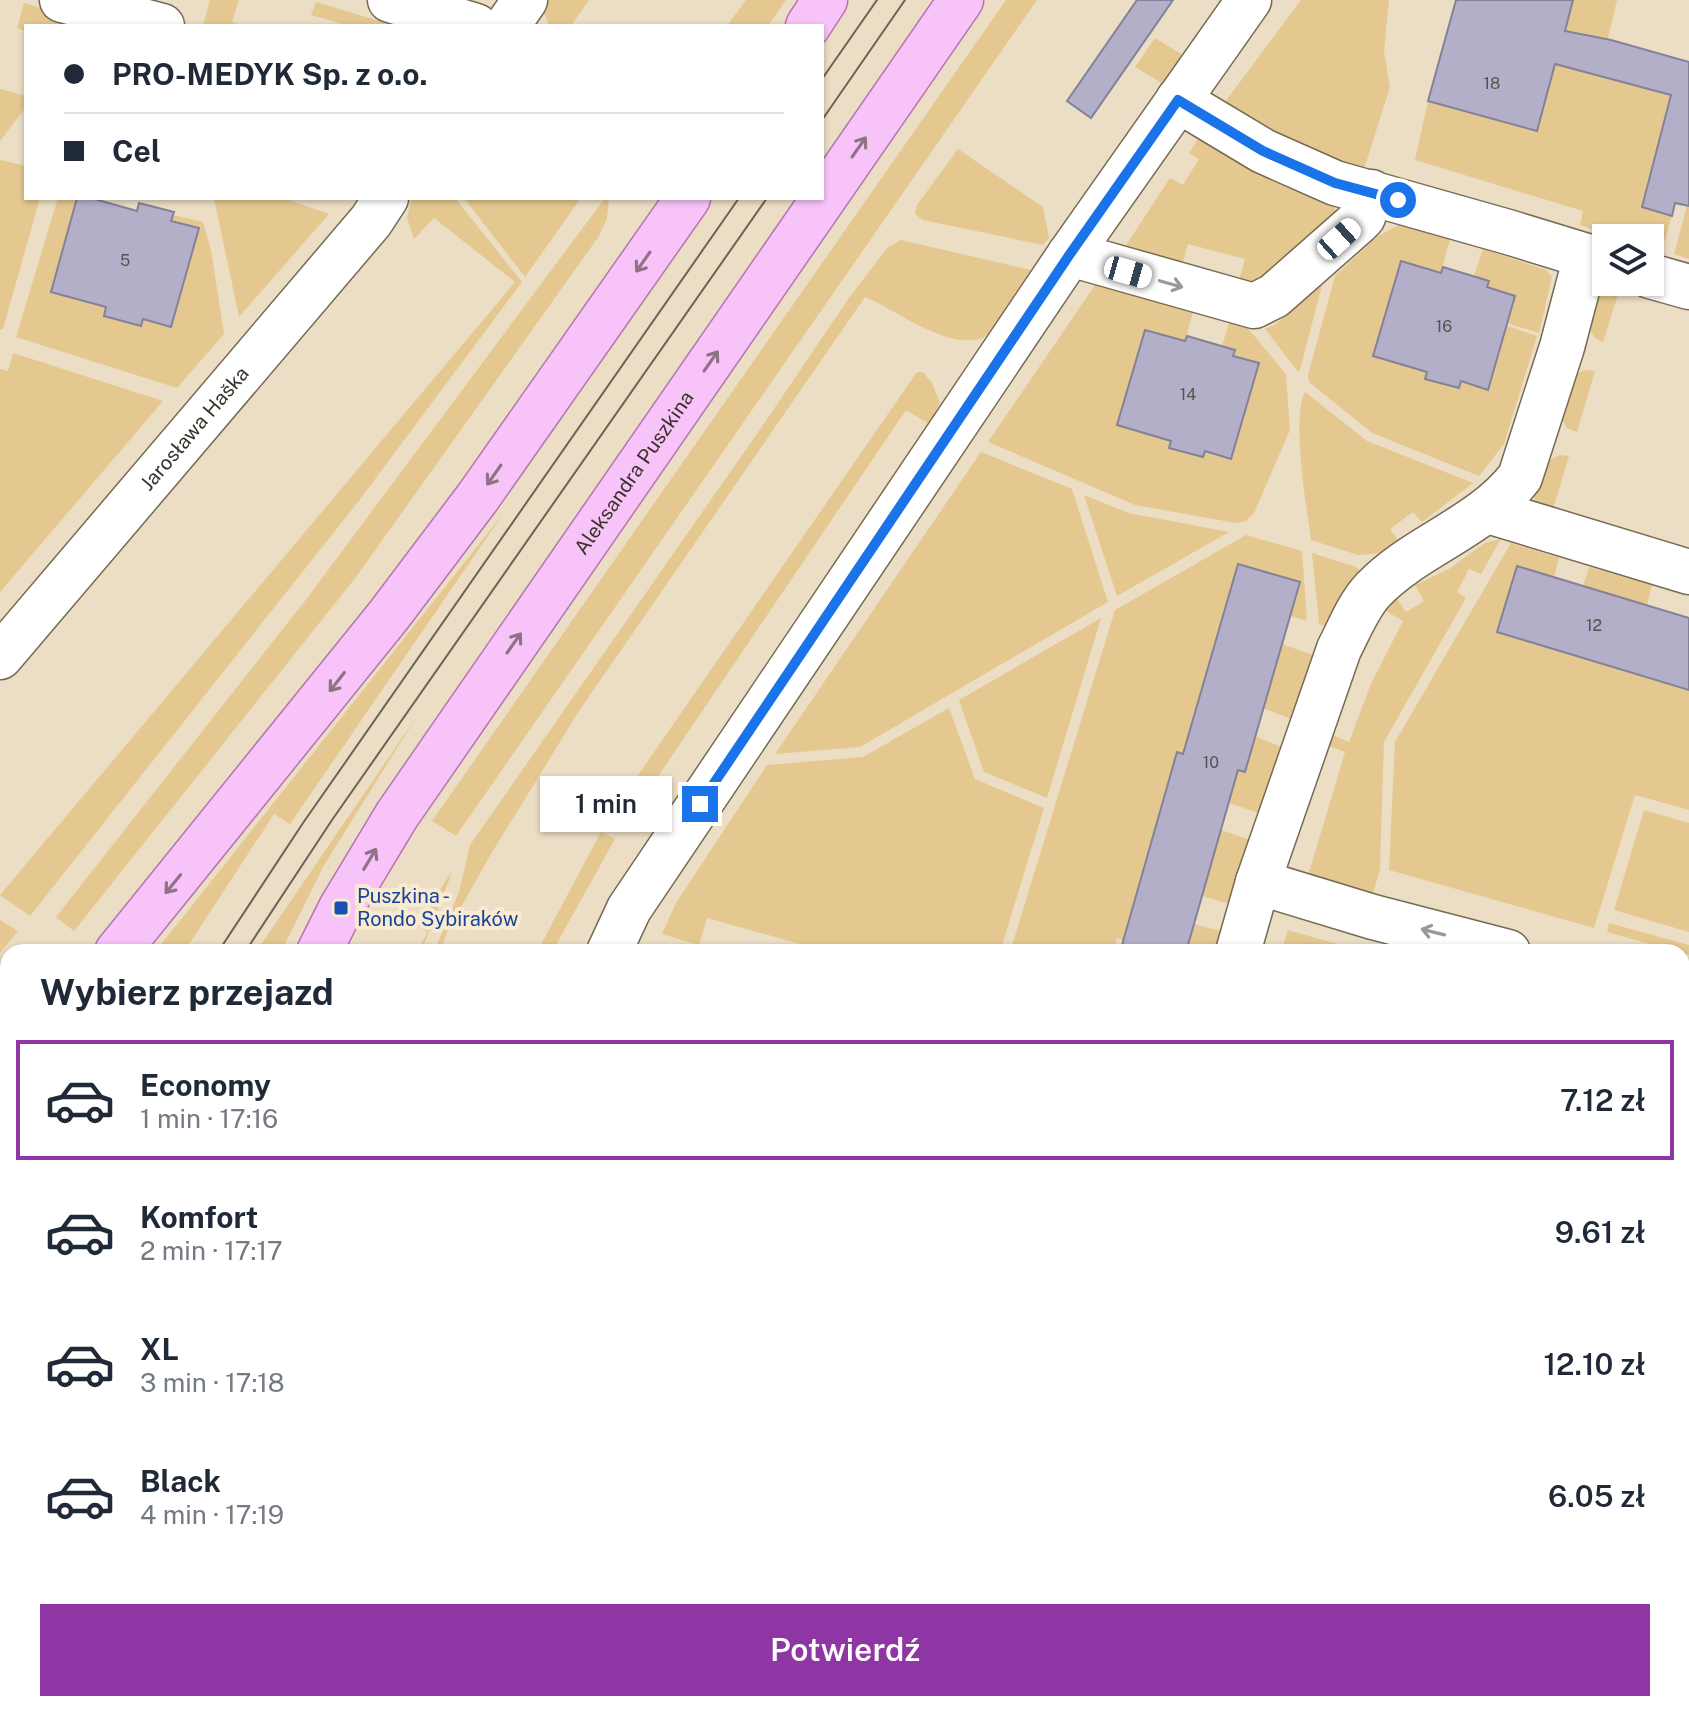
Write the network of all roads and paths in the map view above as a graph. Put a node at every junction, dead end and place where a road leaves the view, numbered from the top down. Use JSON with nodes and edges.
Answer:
{"nodes":[{"id":1,"x":183,"y":0,"type":"edge"},
{"id":2,"x":390,"y":0,"type":"edge"},
{"id":3,"x":525,"y":0,"type":"edge"},
{"id":4,"x":825,"y":0,"type":"edge"},
{"id":5,"x":961,"y":0,"type":"edge"},
{"id":6,"x":1249,"y":0,"type":"edge"},
{"id":7,"x":79,"y":12,"type":"edge"},
{"id":8,"x":150,"y":24,"type":"edge"},
{"id":9,"x":177,"y":24,"type":"edge"},
{"id":10,"x":469,"y":24,"type":"edge"},
{"id":11,"x":508,"y":24,"type":"edge"},
{"id":12,"x":809,"y":24,"type":"edge"},
{"id":13,"x":1178,"y":100,"type":"junction"},
{"id":14,"x":1371,"y":192,"type":"junction"},
{"id":15,"x":824,"y":198,"type":"edge"},
{"id":16,"x":385,"y":200,"type":"edge"},
{"id":17,"x":687,"y":200,"type":"edge"},
{"id":18,"x":823,"y":200,"type":"edge"},
{"id":19,"x":1070,"y":254,"type":"junction"},
{"id":20,"x":1592,"y":258,"type":"edge"},
{"id":21,"x":1592,"y":269,"type":"edge"},
{"id":22,"x":1664,"y":280,"type":"edge"},
{"id":23,"x":1689,"y":287,"type":"edge"},
{"id":24,"x":1488,"y":511,"type":"junction"},
{"id":25,"x":1689,"y":572,"type":"edge"},
{"id":26,"x":0,"y":657,"type":"edge"},
{"id":27,"x":1258,"y":882,"type":"junction"},
{"id":28,"x":123,"y":944,"type":"edge"},
{"id":29,"x":323,"y":944,"type":"edge"},
{"id":30,"x":613,"y":944,"type":"edge"},
{"id":31,"x":1240,"y":944,"type":"edge"},
{"id":32,"x":1477,"y":944,"type":"edge"}],
"edges":[{"from":1,"to":9,"type":"street"},
{"from":2,"to":10,"type":"street"},
{"from":3,"to":11,"type":"street"},
{"from":4,"to":12,"type":"main road"},
{"from":15,"to":5,"type":"main road","name":"Aleksandra Puszkina","one_way":true},
{"from":6,"to":13,"type":"street"},
{"from":7,"to":8,"type":"street"},
{"from":13,"to":14,"type":"street"},
{"from":13,"to":19,"type":"street"},
{"from":19,"to":14,"type":"street","one_way":true},
{"from":14,"to":20,"type":"street"},
{"from":16,"to":26,"type":"street","name":"Jarosława Haška"},
{"from":17,"to":28,"type":"main road","one_way":true},
{"from":29,"to":18,"type":"main road","name":"Aleksandra Puszkina","one_way":true},
{"from":19,"to":30,"type":"street"},
{"from":21,"to":24,"type":"street"},
{"from":22,"to":23,"type":"street"},
{"from":24,"to":25,"type":"street"},
{"from":24,"to":27,"type":"street"},
{"from":27,"to":31,"type":"street"},
{"from":32,"to":27,"type":"street","one_way":true}]}
